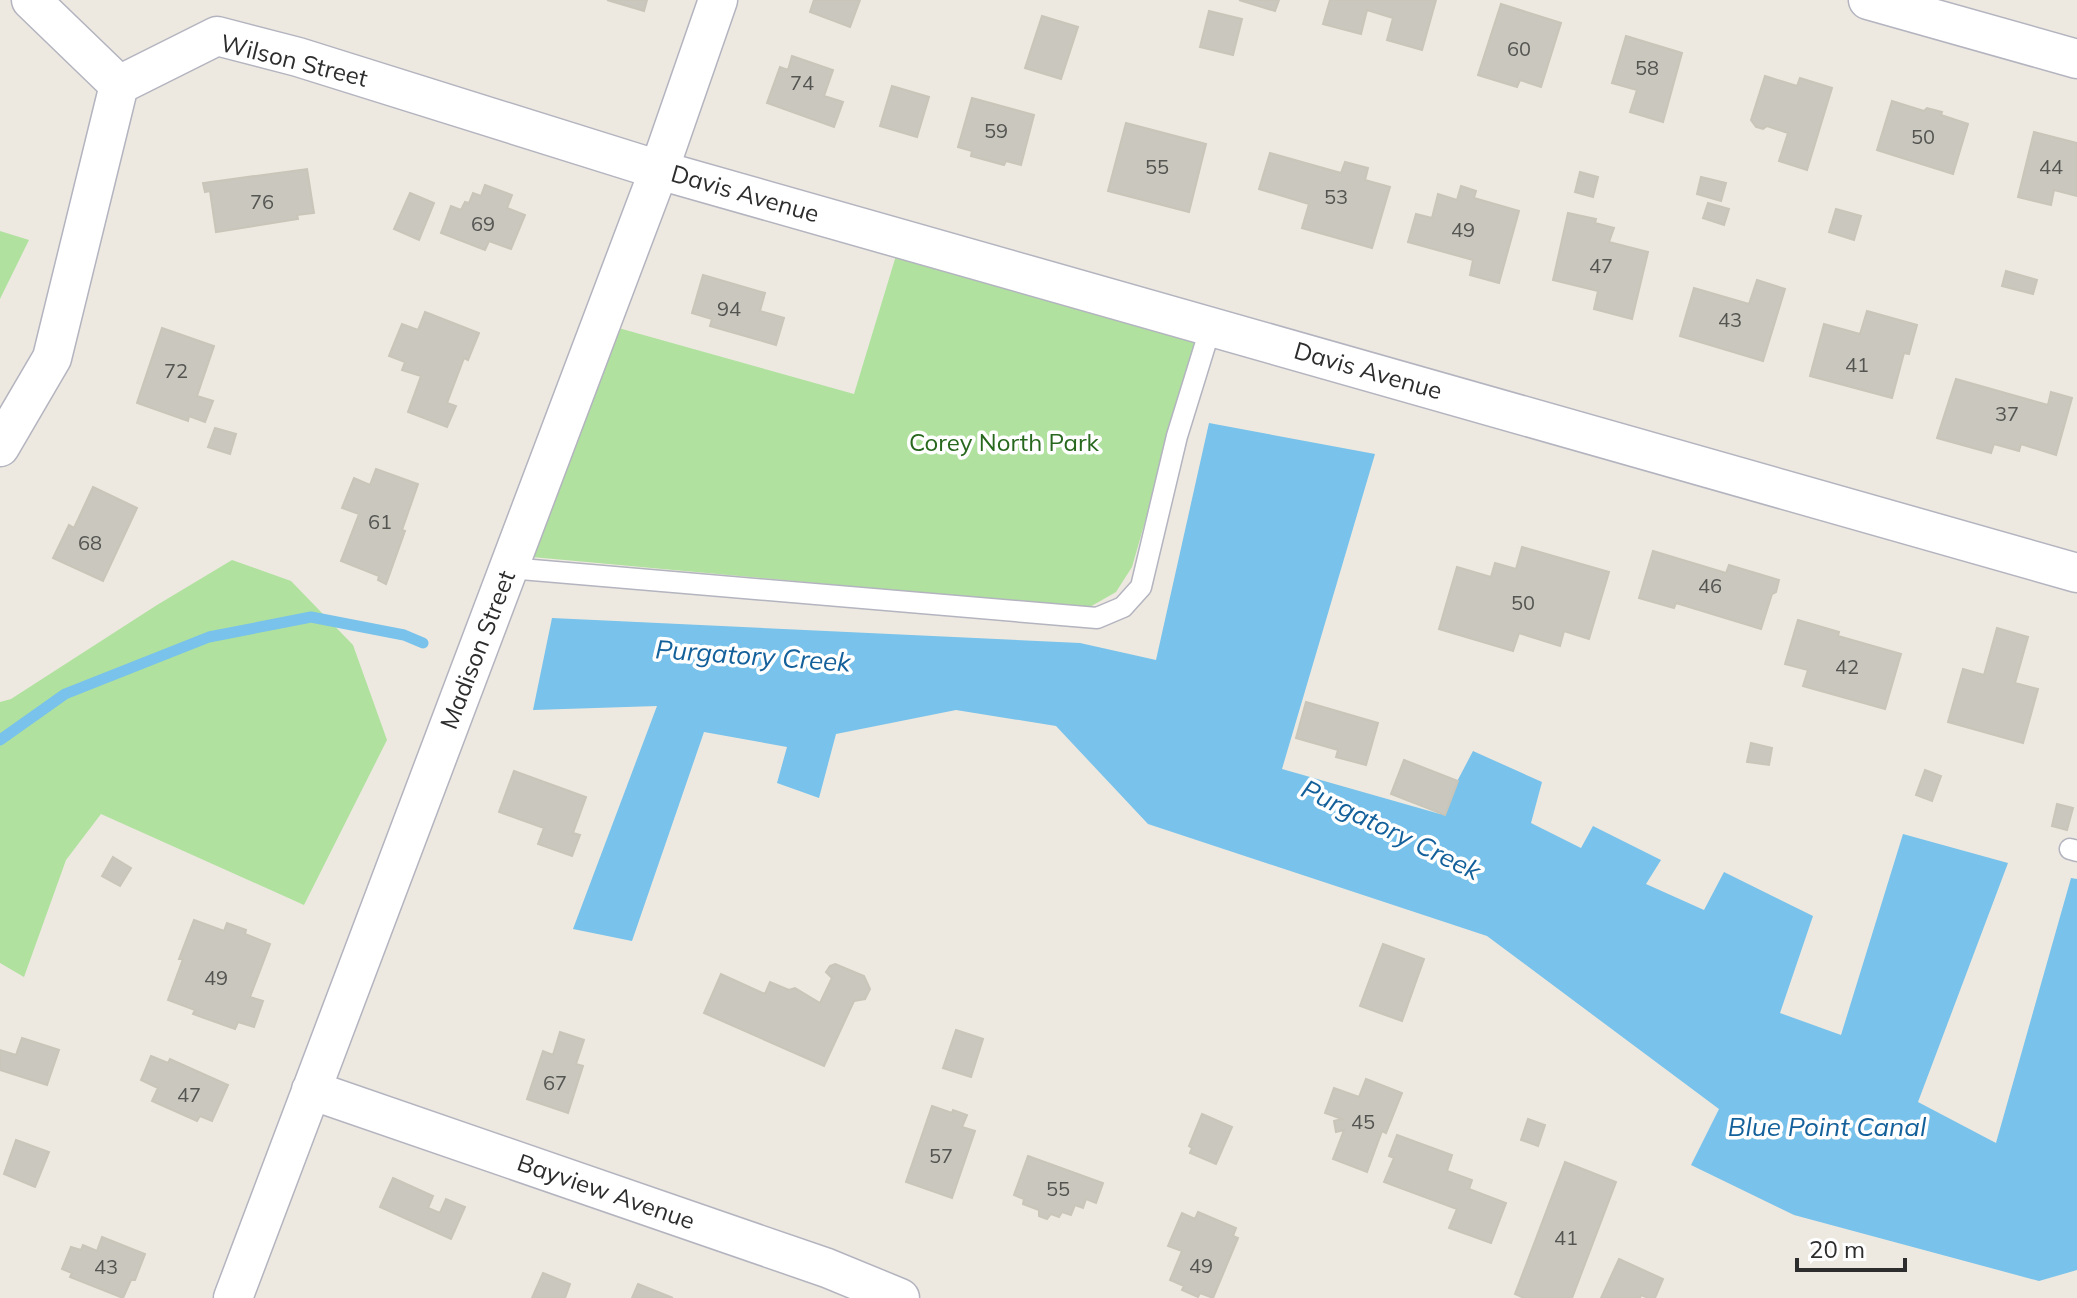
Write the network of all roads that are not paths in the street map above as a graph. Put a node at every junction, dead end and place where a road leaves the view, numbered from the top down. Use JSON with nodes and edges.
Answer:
{"nodes":[{"id":1,"x":31,"y":0,"type":"edge"},
{"id":2,"x":718,"y":0,"type":"edge"},
{"id":3,"x":1868,"y":0,"type":"edge"},
{"id":4,"x":2077,"y":59,"type":"edge"},
{"id":5,"x":119,"y":85,"type":"junction"},
{"id":6,"x":659,"y":170,"type":"junction"},
{"id":7,"x":1211,"y":326,"type":"junction"},
{"id":8,"x":0,"y":447,"type":"edge"},
{"id":9,"x":509,"y":568,"type":"junction"},
{"id":10,"x":2077,"y":573,"type":"edge"},
{"id":11,"x":311,"y":1090,"type":"junction"},
{"id":12,"x":821,"y":1283,"type":"edge"},
{"id":13,"x":233,"y":1298,"type":"edge"},
{"id":14,"x":900,"y":1298,"type":"edge"}],
"edges":[{"from":1,"to":5,"type":"street"},
{"from":2,"to":6,"type":"street","name":"Madison Street"},
{"from":3,"to":4,"type":"street"},
{"from":5,"to":6,"type":"street","name":"Wilson Street"},
{"from":5,"to":8,"type":"street"},
{"from":6,"to":7,"type":"street","name":"Davis Avenue"},
{"from":6,"to":9,"type":"street","name":"Madison Street"},
{"from":7,"to":9,"type":"lane"},
{"from":7,"to":10,"type":"street","name":"Davis Avenue"},
{"from":9,"to":11,"type":"street","name":"Madison Street"},
{"from":11,"to":12,"type":"street","name":"Bayview Avenue"},
{"from":11,"to":13,"type":"street","name":"Madison Street"},
{"from":12,"to":14,"type":"street","name":"Bayview Avenue"}]}
